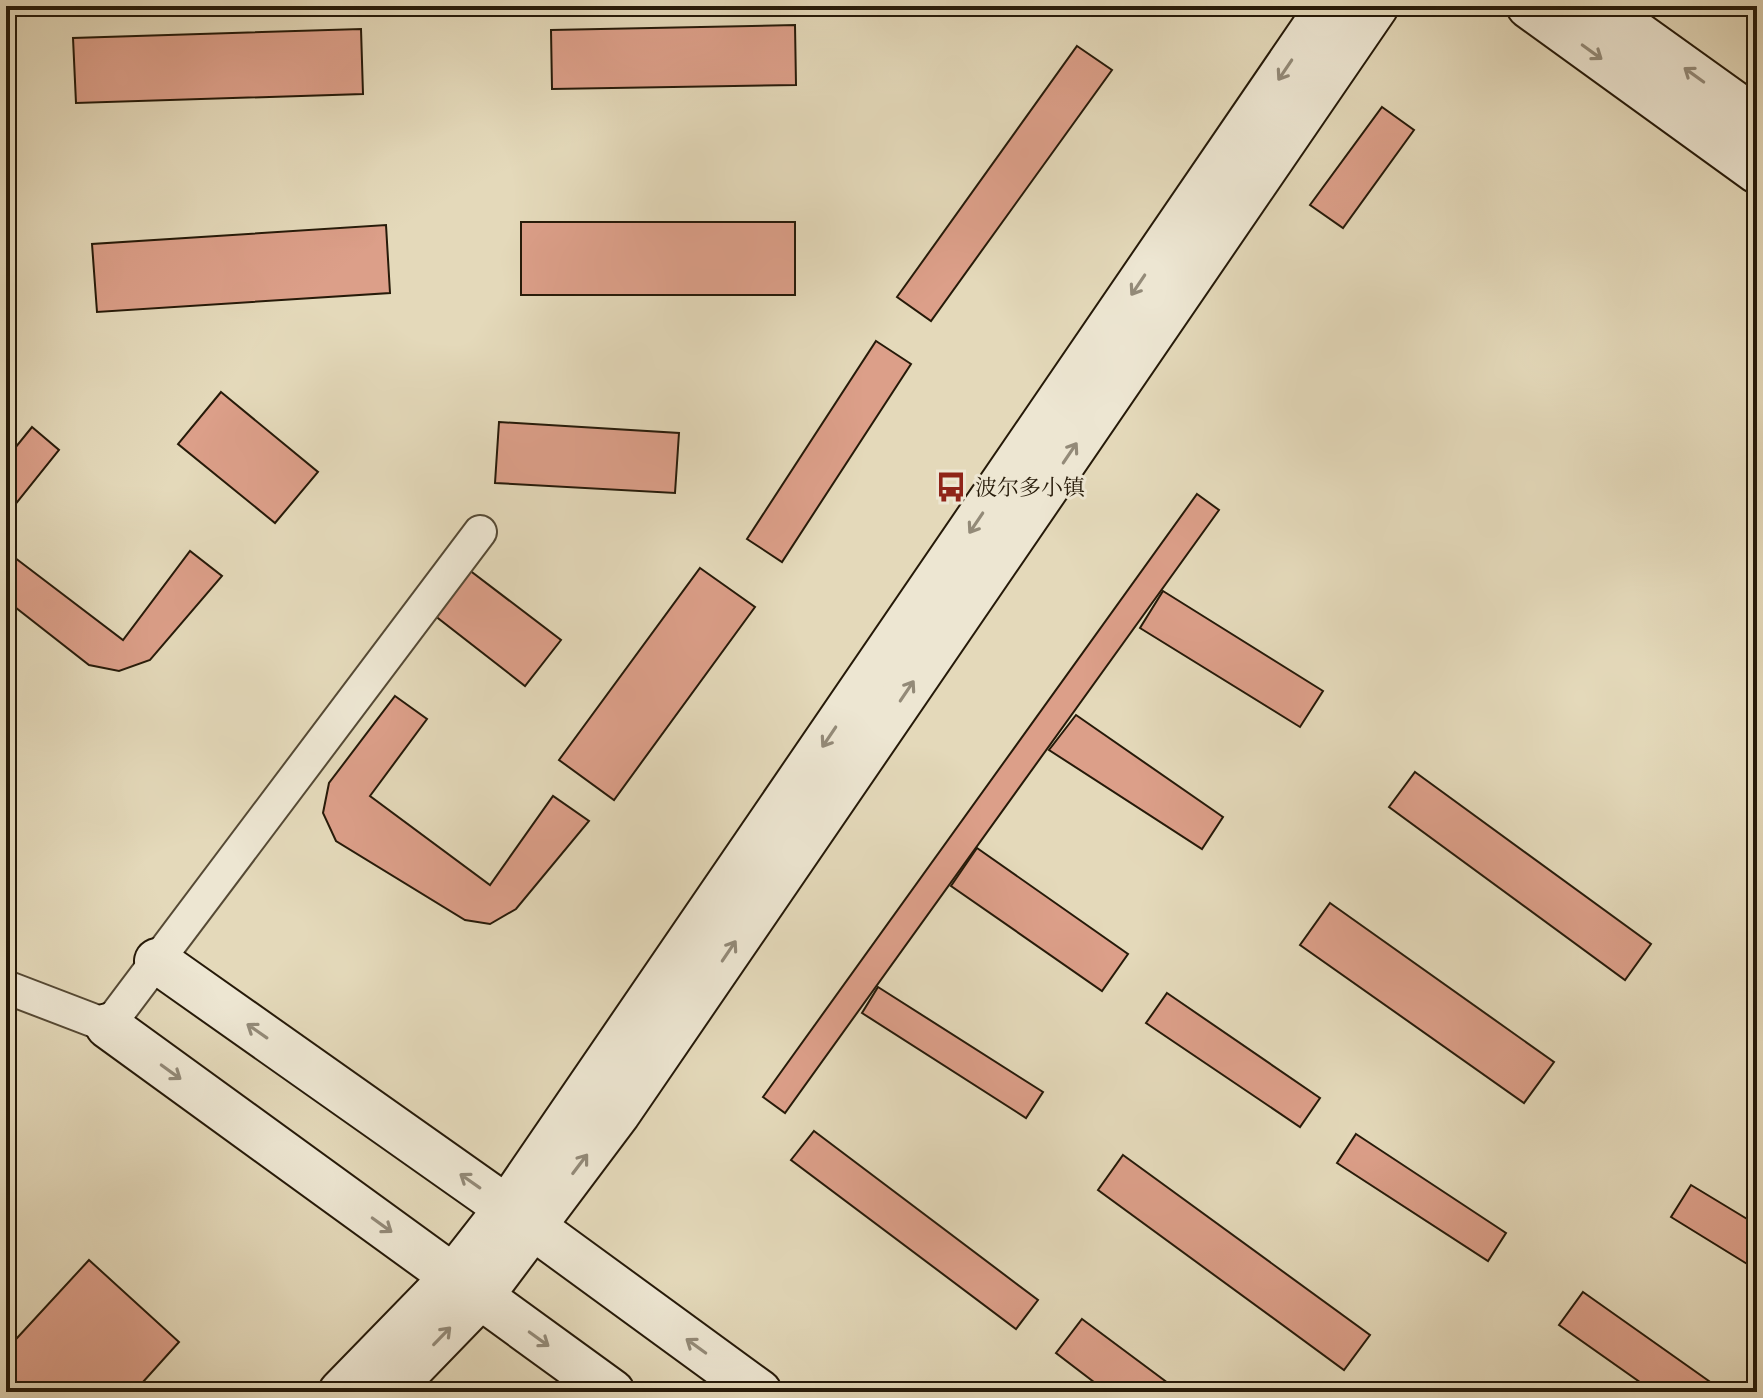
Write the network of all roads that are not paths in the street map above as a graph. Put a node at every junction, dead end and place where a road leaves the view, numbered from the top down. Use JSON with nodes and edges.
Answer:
{"nodes":[{"id":1,"x":1329,"y":6,"type":"edge"},
{"id":2,"x":1376,"y":6,"type":"edge"},
{"id":3,"x":1529,"y":6,"type":"edge"},
{"id":4,"x":1598,"y":6,"type":"edge"},
{"id":5,"x":1757,"y":120,"type":"edge"},
{"id":6,"x":1757,"y":171,"type":"edge"},
{"id":7,"x":480,"y":532,"type":"dead end"},
{"id":8,"x":157,"y":961,"type":"junction"},
{"id":9,"x":6,"y":987,"type":"edge"},
{"id":10,"x":108,"y":1026,"type":"junction"},
{"id":11,"x":520,"y":1217,"type":"junction"},
{"id":12,"x":467,"y":1287,"type":"junction"},
{"id":13,"x":341,"y":1392,"type":"edge"},
{"id":14,"x":388,"y":1392,"type":"edge"},
{"id":15,"x":612,"y":1392,"type":"edge"},
{"id":16,"x":759,"y":1392,"type":"edge"}],
"edges":[{"from":1,"to":11,"type":"street","one_way":true},
{"from":11,"to":2,"type":"street","one_way":true},
{"from":3,"to":6,"type":"street","one_way":true},
{"from":5,"to":4,"type":"street","one_way":true},
{"from":7,"to":8,"type":"street"},
{"from":8,"to":10,"type":"street"},
{"from":11,"to":8,"type":"street","one_way":true},
{"from":9,"to":10,"type":"street"},
{"from":10,"to":12,"type":"street","one_way":true},
{"from":11,"to":12,"type":"street"},
{"from":16,"to":11,"type":"street","one_way":true},
{"from":12,"to":13,"type":"street"},
{"from":14,"to":12,"type":"street","one_way":true},
{"from":12,"to":15,"type":"street","one_way":true}]}
